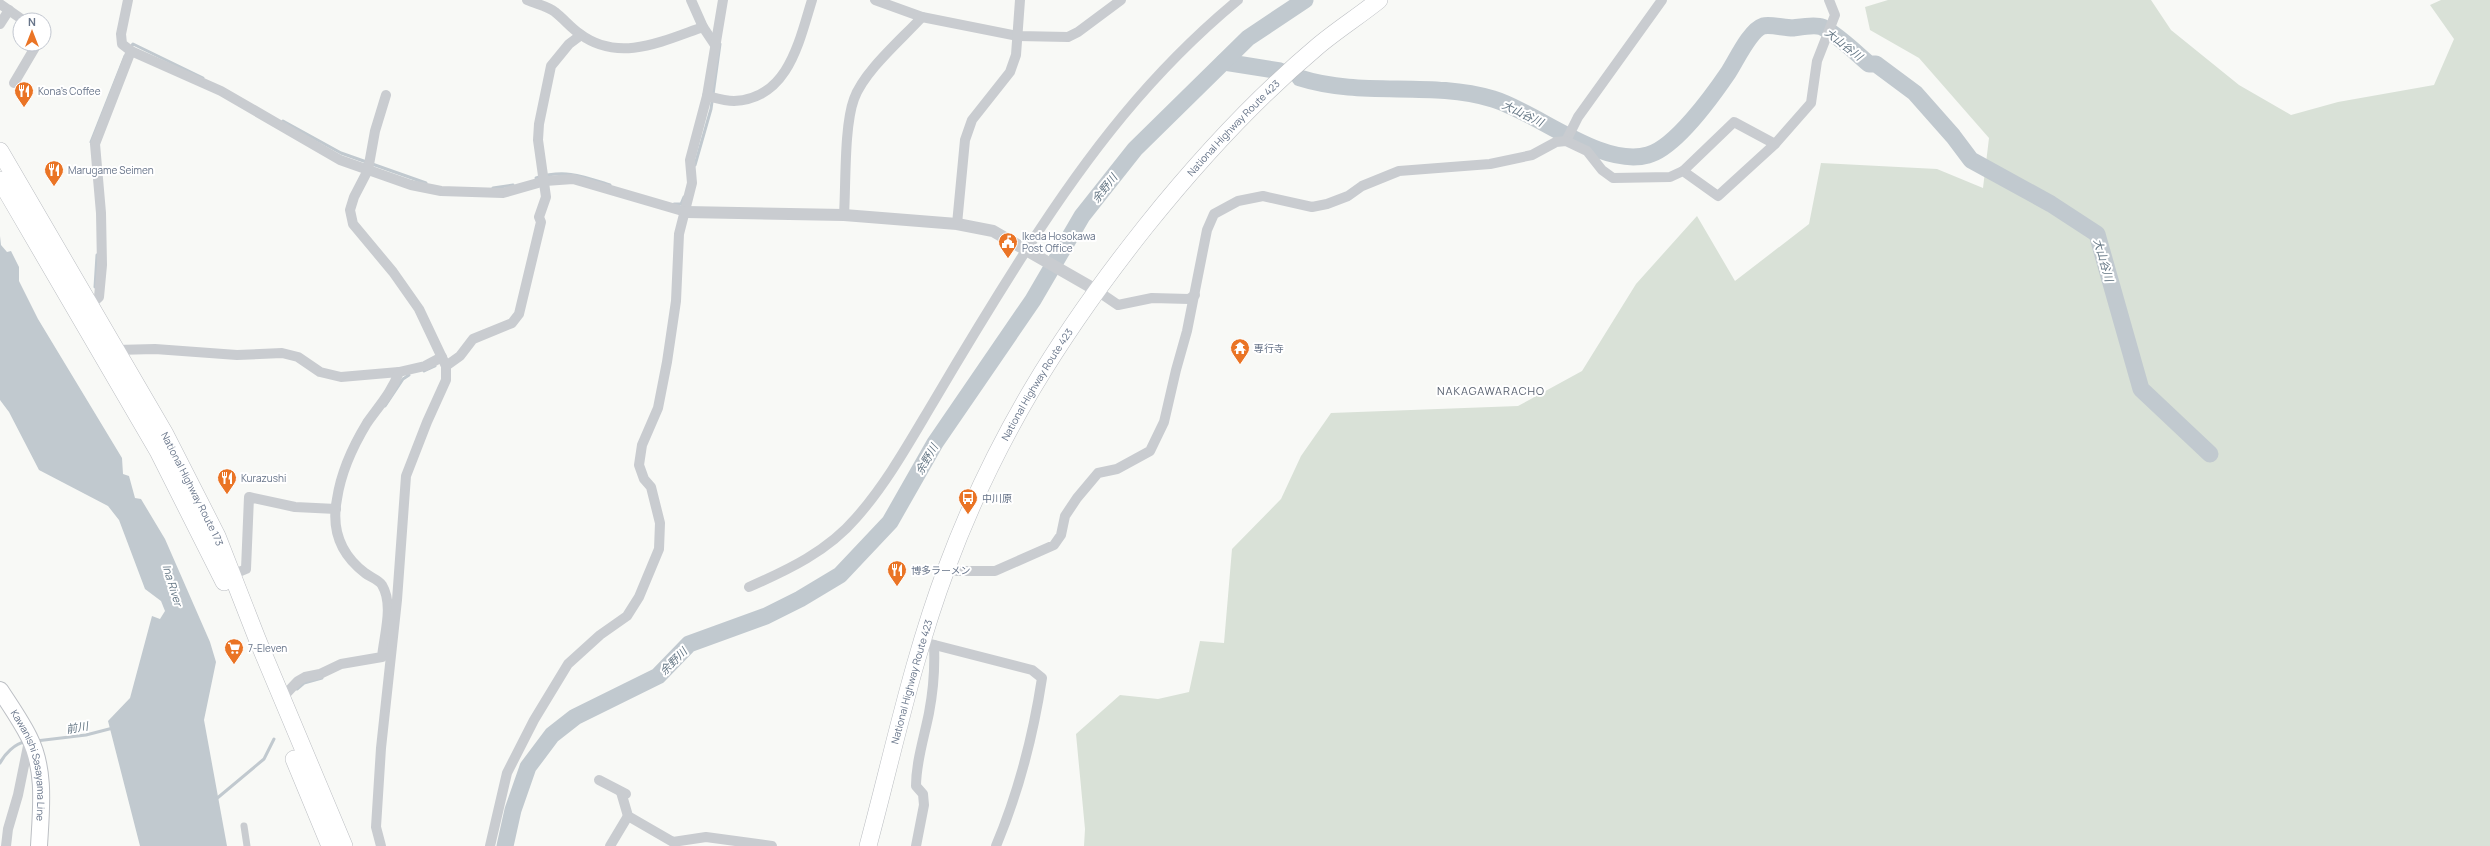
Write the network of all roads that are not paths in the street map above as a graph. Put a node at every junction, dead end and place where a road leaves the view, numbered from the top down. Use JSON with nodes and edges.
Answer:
{"nodes":[{"id":1,"x":128,"y":0,"type":"edge"},
{"id":2,"x":527,"y":0,"type":"edge"},
{"id":3,"x":691,"y":0,"type":"edge"},
{"id":4,"x":723,"y":0,"type":"edge"},
{"id":5,"x":812,"y":0,"type":"edge"},
{"id":6,"x":875,"y":0,"type":"edge"},
{"id":7,"x":1020,"y":0,"type":"edge"},
{"id":8,"x":1121,"y":0,"type":"edge"},
{"id":9,"x":1379,"y":0,"type":"edge"},
{"id":10,"x":1662,"y":0,"type":"edge"},
{"id":11,"x":1829,"y":0,"type":"edge"},
{"id":12,"x":1234,"y":1,"type":"edge"},
{"id":13,"x":0,"y":4,"type":"edge"},
{"id":14,"x":9,"y":10,"type":"junction"},
{"id":15,"x":12,"y":12,"type":"edge"},
{"id":16,"x":922,"y":17,"type":"junction"},
{"id":17,"x":0,"y":24,"type":"edge"},
{"id":18,"x":703,"y":27,"type":"junction"},
{"id":19,"x":581,"y":35,"type":"junction"},
{"id":20,"x":1018,"y":36,"type":"junction"},
{"id":21,"x":715,"y":45,"type":"junction"},
{"id":22,"x":131,"y":51,"type":"junction"},
{"id":23,"x":32,"y":52,"type":"edge"},
{"id":24,"x":14,"y":83,"type":"dead end"},
{"id":25,"x":386,"y":95,"type":"dead end"},
{"id":26,"x":707,"y":96,"type":"junction"},
{"id":27,"x":1566,"y":141,"type":"junction"},
{"id":28,"x":1775,"y":144,"type":"junction"},
{"id":29,"x":0,"y":151,"type":"edge"},
{"id":30,"x":368,"y":170,"type":"junction"},
{"id":31,"x":1683,"y":171,"type":"junction"},
{"id":32,"x":0,"y":180,"type":"edge"},
{"id":33,"x":545,"y":181,"type":"junction"},
{"id":34,"x":686,"y":212,"type":"junction"},
{"id":35,"x":844,"y":215,"type":"junction"},
{"id":36,"x":957,"y":224,"type":"junction"},
{"id":37,"x":1030,"y":250,"type":"junction"},
{"id":38,"x":1090,"y":286,"type":"junction"},
{"id":39,"x":1195,"y":295,"type":"junction"},
{"id":40,"x":84,"y":310,"type":"junction"},
{"id":41,"x":116,"y":350,"type":"junction"},
{"id":42,"x":444,"y":361,"type":"junction"},
{"id":43,"x":399,"y":372,"type":"junction"},
{"id":44,"x":336,"y":509,"type":"junction"},
{"id":45,"x":946,"y":568,"type":"junction"},
{"id":46,"x":228,"y":577,"type":"junction"},
{"id":47,"x":749,"y":587,"type":"dead end"},
{"id":48,"x":392,"y":599,"type":"junction"},
{"id":49,"x":928,"y":644,"type":"junction"},
{"id":50,"x":0,"y":690,"type":"edge"},
{"id":51,"x":282,"y":698,"type":"junction"},
{"id":52,"x":30,"y":737,"type":"junction"},
{"id":53,"x":599,"y":780,"type":"dead end"},
{"id":54,"x":628,"y":816,"type":"junction"},
{"id":55,"x":244,"y":826,"type":"dead end"},
{"id":56,"x":6,"y":846,"type":"edge"},
{"id":57,"x":39,"y":846,"type":"edge"},
{"id":58,"x":247,"y":846,"type":"edge"},
{"id":59,"x":330,"y":846,"type":"edge"},
{"id":60,"x":344,"y":846,"type":"edge"},
{"id":61,"x":381,"y":846,"type":"edge"},
{"id":62,"x":490,"y":846,"type":"edge"},
{"id":63,"x":610,"y":846,"type":"edge"},
{"id":64,"x":772,"y":846,"type":"edge"},
{"id":65,"x":868,"y":846,"type":"edge"},
{"id":66,"x":916,"y":846,"type":"edge"},
{"id":67,"x":996,"y":846,"type":"edge"}],
"edges":[{"from":1,"to":22,"type":"street"},
{"from":2,"to":19,"type":"street"},
{"from":3,"to":18,"type":"street"},
{"from":4,"to":21,"type":"street"},
{"from":5,"to":26,"type":"street"},
{"from":6,"to":16,"type":"street"},
{"from":7,"to":20,"type":"street"},
{"from":8,"to":20,"type":"street"},
{"from":9,"to":38,"type":"highway","name":"National Highway Route 423"},
{"from":10,"to":27,"type":"street"},
{"from":11,"to":28,"type":"street"},
{"from":12,"to":37,"type":"street"},
{"from":13,"to":14,"type":"street"},
{"from":14,"to":15,"type":"street"},
{"from":14,"to":17,"type":"street"},
{"from":16,"to":20,"type":"street"},
{"from":16,"to":35,"type":"street"},
{"from":18,"to":19,"type":"street"},
{"from":18,"to":21,"type":"street"},
{"from":19,"to":33,"type":"street"},
{"from":20,"to":36,"type":"street"},
{"from":21,"to":26,"type":"street"},
{"from":22,"to":30,"type":"street"},
{"from":22,"to":40,"type":"street"},
{"from":23,"to":24,"type":"street"},
{"from":25,"to":30,"type":"street"},
{"from":26,"to":34,"type":"street"},
{"from":27,"to":31,"type":"street"},
{"from":27,"to":39,"type":"street"},
{"from":28,"to":31,"type":"street"},
{"from":28,"to":31,"type":"street"},
{"from":29,"to":40,"type":"highway","name":"National Highway Route 173"},
{"from":30,"to":33,"type":"street"},
{"from":30,"to":42,"type":"street"},
{"from":32,"to":40,"type":"highway","name":"National Highway Route 173"},
{"from":33,"to":34,"type":"street"},
{"from":33,"to":42,"type":"street"},
{"from":34,"to":35,"type":"street"},
{"from":34,"to":62,"type":"street"},
{"from":35,"to":36,"type":"street"},
{"from":36,"to":37,"type":"street"},
{"from":37,"to":38,"type":"street"},
{"from":37,"to":47,"type":"street"},
{"from":38,"to":39,"type":"street"},
{"from":38,"to":45,"type":"highway","name":"National Highway Route 423"},
{"from":39,"to":45,"type":"street"},
{"from":40,"to":41,"type":"highway","name":"National Highway Route 173"},
{"from":40,"to":46,"type":"highway","name":"National Highway Route 173"},
{"from":41,"to":43,"type":"street"},
{"from":41,"to":46,"type":"highway","name":"National Highway Route 173"},
{"from":42,"to":43,"type":"street"},
{"from":42,"to":48,"type":"street"},
{"from":43,"to":44,"type":"street"},
{"from":44,"to":46,"type":"street"},
{"from":44,"to":48,"type":"street"},
{"from":45,"to":49,"type":"highway","name":"National Highway Route 423"},
{"from":46,"to":51,"type":"highway","name":"National Highway Route 173"},
{"from":46,"to":59,"type":"highway","name":"National Highway Route 173"},
{"from":48,"to":51,"type":"street"},
{"from":48,"to":61,"type":"street"},
{"from":49,"to":65,"type":"highway","name":"National Highway Route 423"},
{"from":49,"to":66,"type":"street"},
{"from":49,"to":67,"type":"street"},
{"from":50,"to":52,"type":"main road","name":"Kawanishi Sasayama Line"},
{"from":51,"to":60,"type":"highway","name":"National Highway Route 173"},
{"from":52,"to":56,"type":"street"},
{"from":52,"to":57,"type":"main road","name":"Kawanishi Sasayama Line"},
{"from":53,"to":54,"type":"street"},
{"from":54,"to":63,"type":"street"},
{"from":54,"to":64,"type":"street"},
{"from":55,"to":58,"type":"street"}]}
